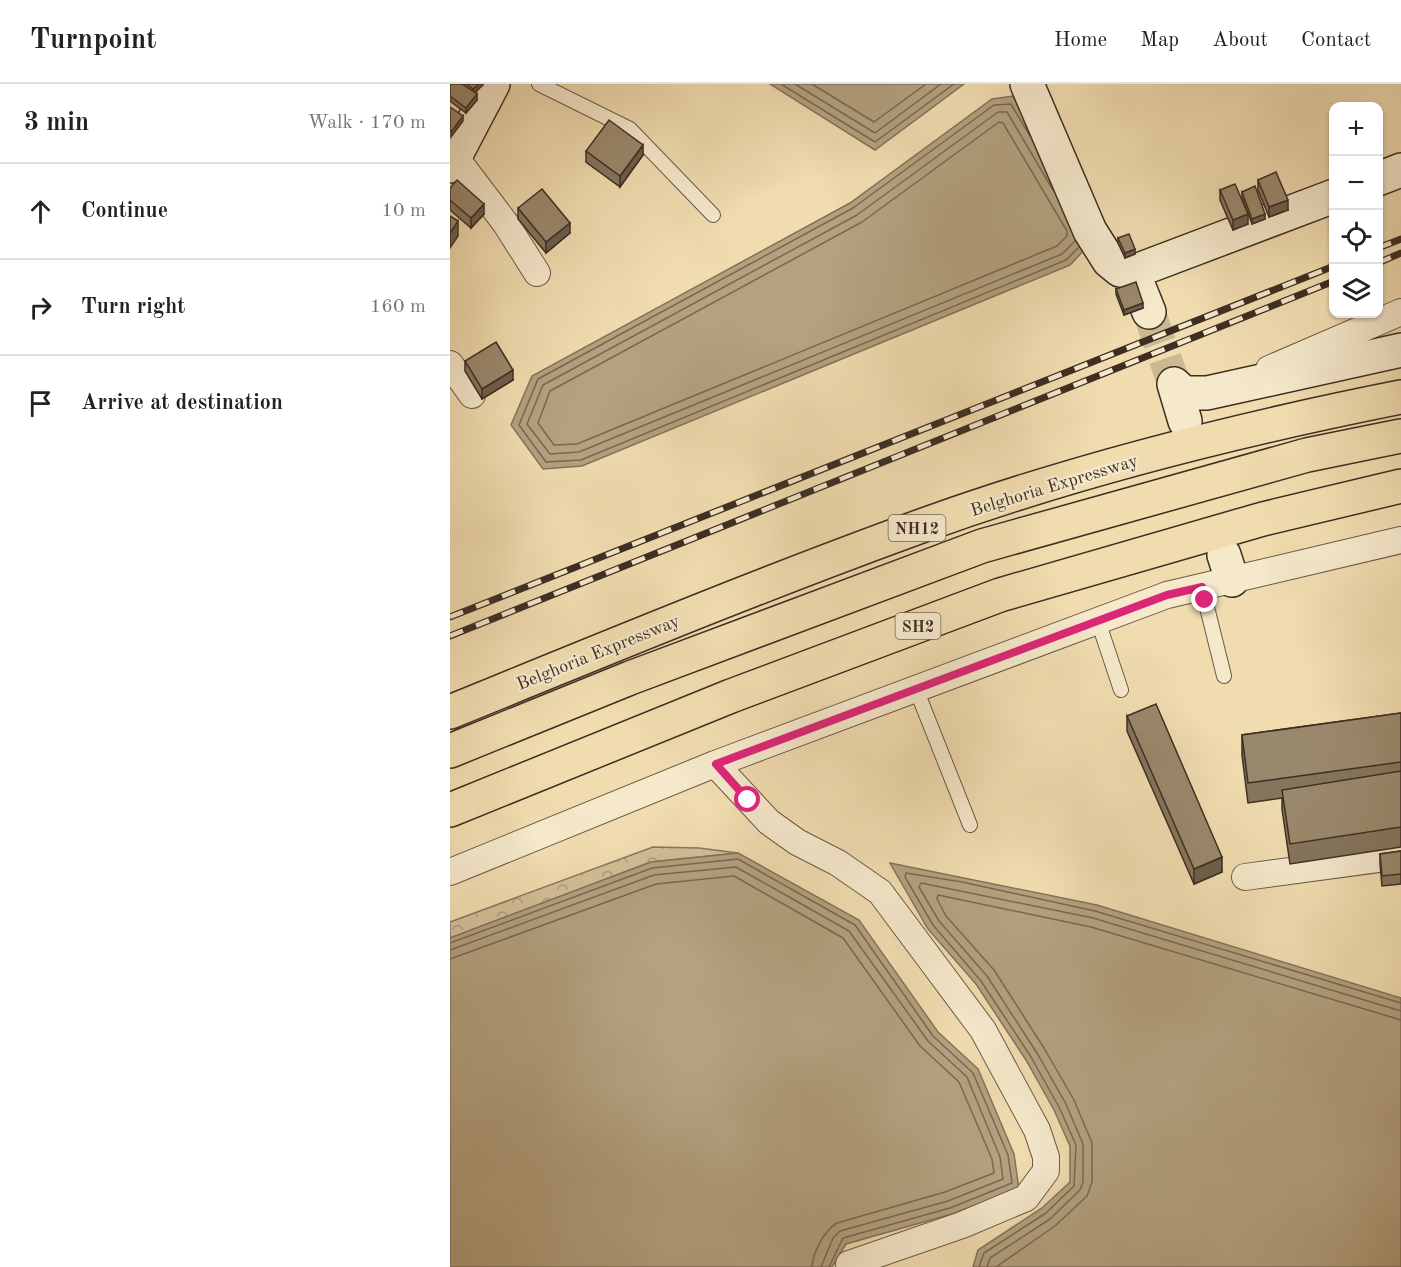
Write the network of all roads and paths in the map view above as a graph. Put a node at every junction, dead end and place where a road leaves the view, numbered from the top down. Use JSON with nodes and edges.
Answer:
{"nodes":[{"id":1,"x":493,"y":84,"type":"edge"},
{"id":2,"x":539,"y":84,"type":"edge"},
{"id":3,"x":1027,"y":84,"type":"edge"},
{"id":4,"x":453,"y":162,"type":"edge"},
{"id":5,"x":1401,"y":170,"type":"edge"},
{"id":6,"x":1383,"y":177,"type":"edge"},
{"id":7,"x":1329,"y":198,"type":"edge"},
{"id":8,"x":713,"y":215,"type":"dead end"},
{"id":9,"x":1133,"y":272,"type":"junction"},
{"id":10,"x":537,"y":273,"type":"dead end"},
{"id":11,"x":1149,"y":312,"type":"tunnel mouth"},
{"id":12,"x":1401,"y":312,"type":"edge"},
{"id":13,"x":1401,"y":350,"type":"edge"},
{"id":14,"x":450,"y":364,"type":"edge"},
{"id":15,"x":1223,"y":389,"type":"junction"},
{"id":16,"x":472,"y":395,"type":"dead end"},
{"id":17,"x":1401,"y":397,"type":"edge"},
{"id":18,"x":1185,"y":421,"type":"tunnel mouth"},
{"id":19,"x":1401,"y":436,"type":"edge"},
{"id":20,"x":1401,"y":486,"type":"edge"},
{"id":21,"x":1401,"y":540,"type":"edge"},
{"id":22,"x":1219,"y":574,"type":"junction"},
{"id":23,"x":1098,"y":621,"type":"junction"},
{"id":24,"x":1224,"y":676,"type":"dead end"},
{"id":25,"x":916,"y":689,"type":"junction"},
{"id":26,"x":1121,"y":690,"type":"dead end"},
{"id":27,"x":450,"y":712,"type":"edge"},
{"id":28,"x":450,"y":751,"type":"edge"},
{"id":29,"x":716,"y":764,"type":"junction"},
{"id":30,"x":450,"y":810,"type":"edge"},
{"id":31,"x":970,"y":825,"type":"dead end"},
{"id":32,"x":1401,"y":856,"type":"edge"},
{"id":33,"x":450,"y":872,"type":"edge"},
{"id":34,"x":1245,"y":877,"type":"dead end"},
{"id":35,"x":848,"y":1266,"type":"edge"}],
"edges":[{"from":1,"to":4,"type":"street"},
{"from":2,"to":8,"type":"lane"},
{"from":3,"to":9,"type":"street"},
{"from":4,"to":10,"type":"street"},
{"from":5,"to":6,"type":"street"},
{"from":7,"to":9,"type":"street"},
{"from":9,"to":11,"type":"street"},
{"from":12,"to":15,"type":"street"},
{"from":13,"to":15,"type":"street"},
{"from":14,"to":16,"type":"street"},
{"from":15,"to":18,"type":"street"},
{"from":17,"to":27,"type":"main road","name":"Belghoria Expressway","number":"NH12"},
{"from":19,"to":28,"type":"main road","name":"Belghoria Expressway","number":"NH12"},
{"from":20,"to":30,"type":"main road","number":"SH2"},
{"from":21,"to":22,"type":"street"},
{"from":22,"to":23,"type":"street"},
{"from":22,"to":24,"type":"lane"},
{"from":23,"to":25,"type":"street"},
{"from":23,"to":26,"type":"lane"},
{"from":25,"to":29,"type":"street"},
{"from":25,"to":31,"type":"lane"},
{"from":29,"to":33,"type":"street"},
{"from":29,"to":35,"type":"street"},
{"from":32,"to":34,"type":"street"}]}
